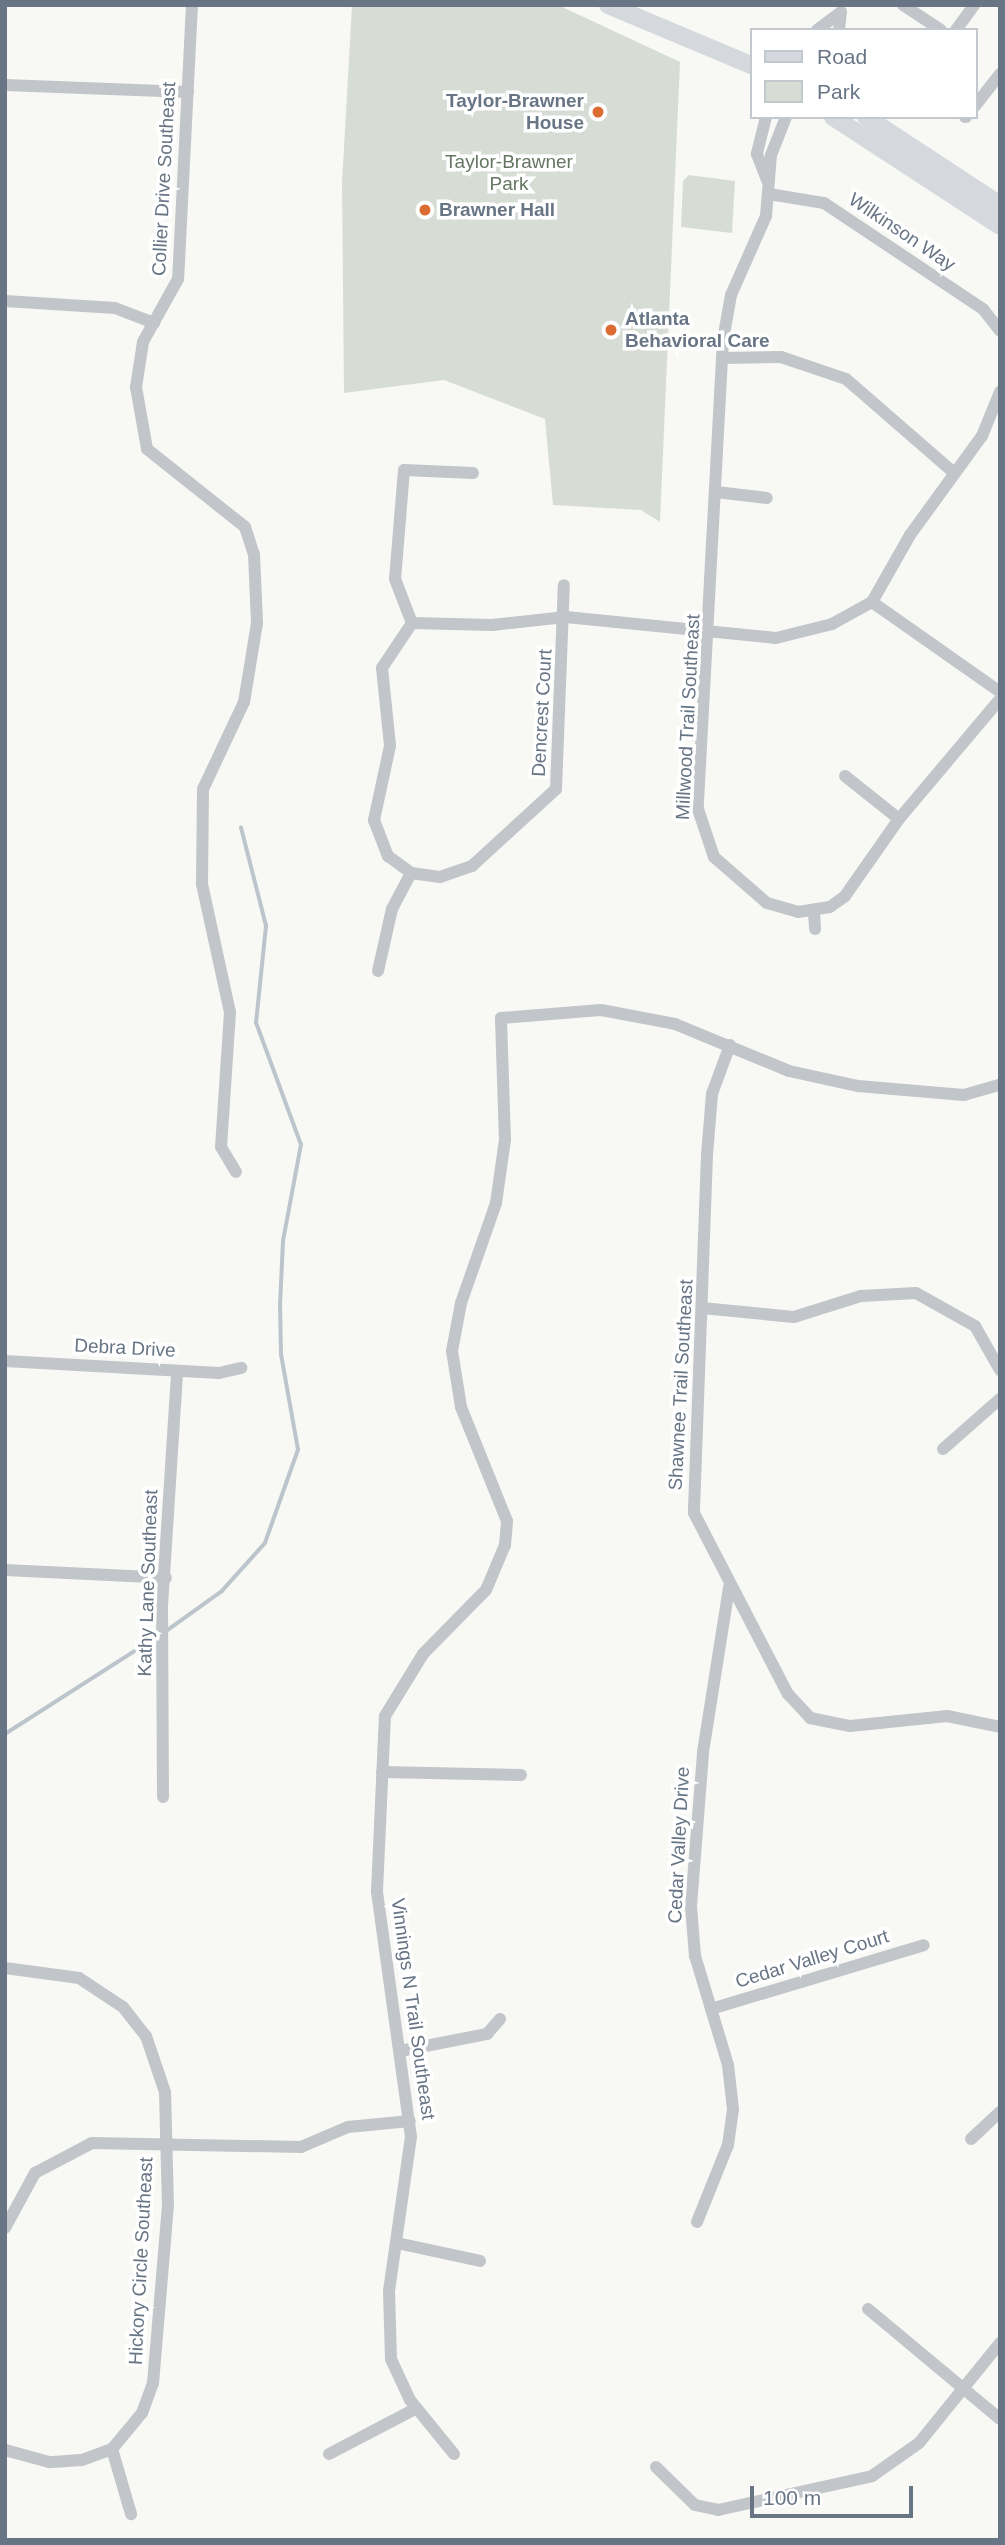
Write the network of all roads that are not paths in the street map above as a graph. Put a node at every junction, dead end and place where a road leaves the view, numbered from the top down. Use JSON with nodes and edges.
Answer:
{"nodes":[{"id":1,"x":192,"y":5,"type":"edge"},
{"id":2,"x":608,"y":5,"type":"edge"},
{"id":3,"x":903,"y":5,"type":"edge"},
{"id":4,"x":974,"y":5,"type":"edge"},
{"id":5,"x":844,"y":9,"type":"edge"},
{"id":6,"x":820,"y":28,"type":"edge"},
{"id":7,"x":833,"y":28,"type":"edge"},
{"id":8,"x":839,"y":28,"type":"edge"},
{"id":9,"x":938,"y":28,"type":"edge"},
{"id":10,"x":957,"y":28,"type":"edge"},
{"id":11,"x":750,"y":65,"type":"edge"},
{"id":12,"x":1000,"y":74,"type":"edge"},
{"id":13,"x":5,"y":85,"type":"edge"},
{"id":14,"x":188,"y":92,"type":"junction"},
{"id":15,"x":977,"y":103,"type":"edge"},
{"id":16,"x":765,"y":119,"type":"edge"},
{"id":17,"x":785,"y":119,"type":"edge"},
{"id":18,"x":837,"y":119,"type":"edge"},
{"id":19,"x":869,"y":119,"type":"edge"},
{"id":20,"x":767,"y":180,"type":"junction"},
{"id":21,"x":769,"y":194,"type":"junction"},
{"id":22,"x":1000,"y":205,"type":"edge"},
{"id":23,"x":1000,"y":226,"type":"edge"},
{"id":24,"x":5,"y":301,"type":"edge"},
{"id":25,"x":154,"y":323,"type":"junction"},
{"id":26,"x":1000,"y":331,"type":"edge"},
{"id":27,"x":724,"y":358,"type":"junction"},
{"id":28,"x":999,"y":395,"type":"edge"},
{"id":29,"x":473,"y":472,"type":"dead end"},
{"id":30,"x":954,"y":473,"type":"junction"},
{"id":31,"x":716,"y":492,"type":"junction"},
{"id":32,"x":767,"y":498,"type":"dead end"},
{"id":33,"x":564,"y":585,"type":"dead end"},
{"id":34,"x":872,"y":602,"type":"junction"},
{"id":35,"x":566,"y":617,"type":"junction"},
{"id":36,"x":412,"y":623,"type":"junction"},
{"id":37,"x":710,"y":632,"type":"junction"},
{"id":38,"x":1000,"y":692,"type":"edge"},
{"id":39,"x":1000,"y":699,"type":"edge"},
{"id":40,"x":845,"y":776,"type":"dead end"},
{"id":41,"x":899,"y":819,"type":"junction"},
{"id":42,"x":411,"y":873,"type":"junction"},
{"id":43,"x":814,"y":913,"type":"junction"},
{"id":44,"x":815,"y":929,"type":"dead end"},
{"id":45,"x":378,"y":971,"type":"dead end"},
{"id":46,"x":730,"y":1045,"type":"junction"},
{"id":47,"x":1000,"y":1085,"type":"edge"},
{"id":48,"x":236,"y":1172,"type":"dead end"},
{"id":49,"x":702,"y":1308,"type":"junction"},
{"id":50,"x":5,"y":1361,"type":"edge"},
{"id":51,"x":241,"y":1368,"type":"dead end"},
{"id":52,"x":1000,"y":1370,"type":"edge"},
{"id":53,"x":177,"y":1371,"type":"junction"},
{"id":54,"x":1000,"y":1399,"type":"edge"},
{"id":55,"x":943,"y":1449,"type":"dead end"},
{"id":56,"x":5,"y":1570,"type":"edge"},
{"id":57,"x":166,"y":1578,"type":"junction"},
{"id":58,"x":729,"y":1587,"type":"junction"},
{"id":59,"x":1000,"y":1727,"type":"edge"},
{"id":60,"x":382,"y":1772,"type":"junction"},
{"id":61,"x":521,"y":1775,"type":"dead end"},
{"id":62,"x":163,"y":1797,"type":"dead end"},
{"id":63,"x":923,"y":1945,"type":"dead end"},
{"id":64,"x":5,"y":1968,"type":"edge"},
{"id":65,"x":711,"y":2009,"type":"junction"},
{"id":66,"x":500,"y":2019,"type":"dead end"},
{"id":67,"x":400,"y":2050,"type":"junction"},
{"id":68,"x":1000,"y":2112,"type":"edge"},
{"id":69,"x":410,"y":2121,"type":"junction"},
{"id":70,"x":971,"y":2140,"type":"dead end"},
{"id":71,"x":167,"y":2142,"type":"junction"},
{"id":72,"x":697,"y":2222,"type":"dead end"},
{"id":73,"x":5,"y":2228,"type":"edge"},
{"id":74,"x":397,"y":2243,"type":"junction"},
{"id":75,"x":480,"y":2261,"type":"dead end"},
{"id":76,"x":868,"y":2309,"type":"dead end"},
{"id":77,"x":1000,"y":2343,"type":"edge"},
{"id":78,"x":964,"y":2391,"type":"junction"},
{"id":79,"x":417,"y":2408,"type":"junction"},
{"id":80,"x":1000,"y":2419,"type":"edge"},
{"id":81,"x":112,"y":2449,"type":"junction"},
{"id":82,"x":5,"y":2450,"type":"edge"},
{"id":83,"x":329,"y":2454,"type":"dead end"},
{"id":84,"x":454,"y":2454,"type":"dead end"},
{"id":85,"x":656,"y":2467,"type":"dead end"},
{"id":86,"x":131,"y":2514,"type":"dead end"}],
"edges":[{"from":1,"to":14,"type":"street","name":"Collier Drive Southeast"},
{"from":2,"to":11,"type":"main road"},
{"from":3,"to":9,"type":"street"},
{"from":4,"to":10,"type":"street"},
{"from":5,"to":6,"type":"street"},
{"from":5,"to":7,"type":"street"},
{"from":5,"to":8,"type":"street"},
{"from":12,"to":15,"type":"street"},
{"from":13,"to":14,"type":"street"},
{"from":14,"to":25,"type":"street","name":"Collier Drive Southeast"},
{"from":16,"to":20,"type":"street","name":"Millwood Trail Southeast"},
{"from":17,"to":20,"type":"street","name":"Millwood Trail Southeast"},
{"from":18,"to":23,"type":"main road"},
{"from":19,"to":22,"type":"main road"},
{"from":20,"to":21,"type":"street","name":"Millwood Trail Southeast"},
{"from":21,"to":26,"type":"street","name":"Wilkinson Way"},
{"from":21,"to":27,"type":"street","name":"Millwood Trail Southeast"},
{"from":24,"to":25,"type":"street"},
{"from":25,"to":48,"type":"street","name":"Collier Drive Southeast"},
{"from":27,"to":30,"type":"street"},
{"from":27,"to":31,"type":"street","name":"Millwood Trail Southeast"},
{"from":28,"to":30,"type":"street"},
{"from":29,"to":36,"type":"street"},
{"from":30,"to":34,"type":"street"},
{"from":31,"to":32,"type":"street"},
{"from":31,"to":37,"type":"street","name":"Millwood Trail Southeast"},
{"from":33,"to":35,"type":"street","name":"Dencrest Court"},
{"from":34,"to":37,"type":"street"},
{"from":34,"to":38,"type":"street"},
{"from":35,"to":36,"type":"street"},
{"from":35,"to":37,"type":"street"},
{"from":35,"to":42,"type":"street","name":"Dencrest Court"},
{"from":36,"to":42,"type":"street"},
{"from":37,"to":43,"type":"street","name":"Millwood Trail Southeast"},
{"from":39,"to":41,"type":"street"},
{"from":40,"to":41,"type":"street"},
{"from":41,"to":43,"type":"street"},
{"from":42,"to":45,"type":"street"},
{"from":43,"to":44,"type":"street"},
{"from":46,"to":47,"type":"street"},
{"from":46,"to":49,"type":"street","name":"Shawnee Trail Southeast"},
{"from":46,"to":60,"type":"street","name":"Vinnings N Trail Southeast"},
{"from":49,"to":52,"type":"street"},
{"from":49,"to":58,"type":"street","name":"Shawnee Trail Southeast"},
{"from":50,"to":53,"type":"street","name":"Debra Drive"},
{"from":51,"to":53,"type":"street","name":"Debra Drive"},
{"from":53,"to":57,"type":"street","name":"Kathy Lane Southeast"},
{"from":54,"to":55,"type":"street"},
{"from":56,"to":57,"type":"street"},
{"from":57,"to":62,"type":"street","name":"Kathy Lane Southeast"},
{"from":58,"to":59,"type":"street","name":"Shawnee Trail Southeast"},
{"from":58,"to":65,"type":"street","name":"Cedar Valley Drive"},
{"from":60,"to":61,"type":"street"},
{"from":60,"to":67,"type":"street","name":"Vinnings N Trail Southeast"},
{"from":63,"to":65,"type":"street","name":"Cedar Valley Court"},
{"from":64,"to":71,"type":"street","name":"Hickory Circle Southeast"},
{"from":65,"to":72,"type":"street","name":"Cedar Valley Drive"},
{"from":66,"to":67,"type":"street"},
{"from":67,"to":69,"type":"street","name":"Vinnings N Trail Southeast"},
{"from":68,"to":70,"type":"street"},
{"from":69,"to":71,"type":"street"},
{"from":69,"to":74,"type":"street","name":"Vinnings N Trail Southeast"},
{"from":71,"to":73,"type":"street"},
{"from":71,"to":81,"type":"street","name":"Hickory Circle Southeast"},
{"from":74,"to":75,"type":"street"},
{"from":74,"to":79,"type":"street","name":"Vinnings N Trail Southeast"},
{"from":76,"to":78,"type":"street"},
{"from":77,"to":78,"type":"street"},
{"from":78,"to":80,"type":"street"},
{"from":78,"to":85,"type":"street"},
{"from":79,"to":83,"type":"street"},
{"from":79,"to":84,"type":"street","name":"Vinnings N Trail Southeast"},
{"from":81,"to":82,"type":"street"},
{"from":81,"to":86,"type":"street"}]}
